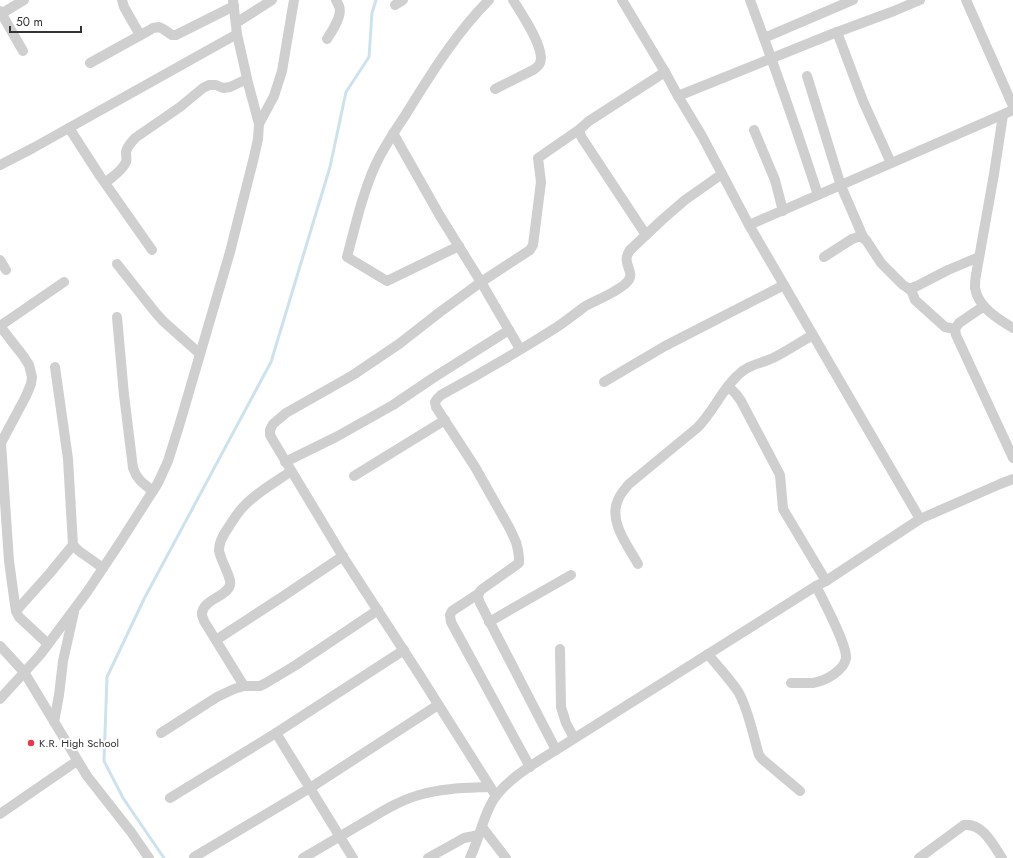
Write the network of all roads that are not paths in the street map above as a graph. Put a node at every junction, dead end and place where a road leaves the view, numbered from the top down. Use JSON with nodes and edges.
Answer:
{"nodes":[{"id":1,"x":24,"y":0,"type":"edge"},
{"id":2,"x":122,"y":0,"type":"edge"},
{"id":3,"x":272,"y":0,"type":"edge"},
{"id":4,"x":294,"y":0,"type":"edge"},
{"id":5,"x":336,"y":0,"type":"edge"},
{"id":6,"x":489,"y":0,"type":"edge"},
{"id":7,"x":513,"y":0,"type":"edge"},
{"id":8,"x":622,"y":0,"type":"edge"},
{"id":9,"x":750,"y":0,"type":"edge"},
{"id":10,"x":853,"y":0,"type":"edge"},
{"id":11,"x":920,"y":0,"type":"edge"},
{"id":12,"x":966,"y":0,"type":"edge"},
{"id":13,"x":234,"y":3,"type":"edge"},
{"id":14,"x":1,"y":12,"type":"edge"},
{"id":15,"x":236,"y":23,"type":"junction"},
{"id":16,"x":837,"y":32,"type":"junction"},
{"id":17,"x":237,"y":34,"type":"junction"},
{"id":18,"x":140,"y":35,"type":"junction"},
{"id":19,"x":764,"y":38,"type":"junction"},
{"id":20,"x":327,"y":39,"type":"dead end"},
{"id":21,"x":23,"y":51,"type":"dead end"},
{"id":22,"x":772,"y":58,"type":"junction"},
{"id":23,"x":90,"y":63,"type":"dead end"},
{"id":24,"x":665,"y":72,"type":"junction"},
{"id":25,"x":807,"y":76,"type":"dead end"},
{"id":26,"x":247,"y":79,"type":"junction"},
{"id":27,"x":495,"y":89,"type":"dead end"},
{"id":28,"x":678,"y":96,"type":"junction"},
{"id":29,"x":1013,"y":106,"type":"edge"},
{"id":30,"x":1013,"y":110,"type":"edge"},
{"id":31,"x":1002,"y":115,"type":"junction"},
{"id":32,"x":259,"y":124,"type":"junction"},
{"id":33,"x":69,"y":128,"type":"junction"},
{"id":34,"x":580,"y":129,"type":"junction"},
{"id":35,"x":754,"y":130,"type":"dead end"},
{"id":36,"x":394,"y":134,"type":"junction"},
{"id":37,"x":891,"y":163,"type":"junction"},
{"id":38,"x":0,"y":165,"type":"edge"},
{"id":39,"x":722,"y":174,"type":"junction"},
{"id":40,"x":105,"y":183,"type":"junction"},
{"id":41,"x":841,"y":186,"type":"junction"},
{"id":42,"x":818,"y":195,"type":"junction"},
{"id":43,"x":783,"y":211,"type":"junction"},
{"id":44,"x":749,"y":225,"type":"junction"},
{"id":45,"x":646,"y":235,"type":"junction"},
{"id":46,"x":864,"y":239,"type":"junction"},
{"id":47,"x":459,"y":246,"type":"junction"},
{"id":48,"x":152,"y":250,"type":"dead end"},
{"id":49,"x":824,"y":257,"type":"dead end"},
{"id":50,"x":978,"y":258,"type":"junction"},
{"id":51,"x":0,"y":260,"type":"edge"},
{"id":52,"x":117,"y":264,"type":"dead end"},
{"id":53,"x":6,"y":270,"type":"dead end"},
{"id":54,"x":64,"y":282,"type":"dead end"},
{"id":55,"x":481,"y":282,"type":"junction"},
{"id":56,"x":784,"y":285,"type":"junction"},
{"id":57,"x":908,"y":288,"type":"junction"},
{"id":58,"x":984,"y":306,"type":"junction"},
{"id":59,"x":117,"y":317,"type":"dead end"},
{"id":60,"x":0,"y":326,"type":"edge"},
{"id":61,"x":1013,"y":328,"type":"edge"},
{"id":62,"x":956,"y":329,"type":"junction"},
{"id":63,"x":509,"y":330,"type":"junction"},
{"id":64,"x":813,"y":335,"type":"junction"},
{"id":65,"x":520,"y":349,"type":"junction"},
{"id":66,"x":200,"y":354,"type":"junction"},
{"id":67,"x":55,"y":367,"type":"dead end"},
{"id":68,"x":604,"y":382,"type":"dead end"},
{"id":69,"x":728,"y":386,"type":"junction"},
{"id":70,"x":445,"y":420,"type":"junction"},
{"id":71,"x":1013,"y":458,"type":"edge"},
{"id":72,"x":286,"y":462,"type":"junction"},
{"id":73,"x":291,"y":471,"type":"junction"},
{"id":74,"x":354,"y":476,"type":"dead end"},
{"id":75,"x":1013,"y":479,"type":"edge"},
{"id":76,"x":153,"y":491,"type":"junction"},
{"id":77,"x":920,"y":519,"type":"junction"},
{"id":78,"x":73,"y":546,"type":"junction"},
{"id":79,"x":343,"y":556,"type":"junction"},
{"id":80,"x":638,"y":564,"type":"dead end"},
{"id":81,"x":103,"y":568,"type":"junction"},
{"id":82,"x":571,"y":576,"type":"dead end"},
{"id":83,"x":826,"y":581,"type":"junction"},
{"id":84,"x":816,"y":586,"type":"junction"},
{"id":85,"x":478,"y":594,"type":"junction"},
{"id":86,"x":75,"y":608,"type":"junction"},
{"id":87,"x":378,"y":610,"type":"junction"},
{"id":88,"x":16,"y":611,"type":"junction"},
{"id":89,"x":489,"y":622,"type":"junction"},
{"id":90,"x":216,"y":640,"type":"junction"},
{"id":91,"x":48,"y":644,"type":"junction"},
{"id":92,"x":0,"y":646,"type":"edge"},
{"id":93,"x":560,"y":649,"type":"dead end"},
{"id":94,"x":404,"y":650,"type":"junction"},
{"id":95,"x":708,"y":654,"type":"junction"},
{"id":96,"x":24,"y":672,"type":"junction"},
{"id":97,"x":791,"y":684,"type":"dead end"},
{"id":98,"x":244,"y":686,"type":"junction"},
{"id":99,"x":0,"y":700,"type":"edge"},
{"id":100,"x":438,"y":704,"type":"junction"},
{"id":101,"x":54,"y":722,"type":"junction"},
{"id":102,"x":161,"y":733,"type":"dead end"},
{"id":103,"x":276,"y":733,"type":"junction"},
{"id":104,"x":574,"y":738,"type":"junction"},
{"id":105,"x":556,"y":750,"type":"junction"},
{"id":106,"x":77,"y":761,"type":"junction"},
{"id":107,"x":530,"y":767,"type":"junction"},
{"id":108,"x":489,"y":786,"type":"junction"},
{"id":109,"x":310,"y":788,"type":"junction"},
{"id":110,"x":800,"y":791,"type":"dead end"},
{"id":111,"x":496,"y":796,"type":"junction"},
{"id":112,"x":170,"y":798,"type":"dead end"},
{"id":113,"x":0,"y":814,"type":"edge"},
{"id":114,"x":481,"y":831,"type":"junction"},
{"id":115,"x":340,"y":836,"type":"junction"},
{"id":116,"x":194,"y":857,"type":"edge"},
{"id":117,"x":149,"y":858,"type":"edge"},
{"id":118,"x":303,"y":858,"type":"edge"},
{"id":119,"x":353,"y":858,"type":"edge"},
{"id":120,"x":428,"y":858,"type":"edge"},
{"id":121,"x":470,"y":858,"type":"edge"},
{"id":122,"x":506,"y":858,"type":"edge"},
{"id":123,"x":919,"y":858,"type":"edge"},
{"id":124,"x":1002,"y":858,"type":"edge"}],
"edges":[{"from":1,"to":14,"type":"street"},
{"from":2,"to":18,"type":"street"},
{"from":3,"to":15,"type":"street"},
{"from":4,"to":32,"type":"street"},
{"from":5,"to":20,"type":"street"},
{"from":6,"to":36,"type":"street"},
{"from":7,"to":27,"type":"street"},
{"from":8,"to":24,"type":"street"},
{"from":9,"to":19,"type":"street"},
{"from":10,"to":19,"type":"street"},
{"from":11,"to":16,"type":"street"},
{"from":12,"to":29,"type":"street"},
{"from":13,"to":15,"type":"street"},
{"from":13,"to":18,"type":"street"},
{"from":14,"to":21,"type":"street"},
{"from":15,"to":17,"type":"street"},
{"from":16,"to":22,"type":"street"},
{"from":16,"to":37,"type":"street"},
{"from":17,"to":26,"type":"street"},
{"from":17,"to":33,"type":"street"},
{"from":18,"to":23,"type":"street"},
{"from":19,"to":22,"type":"street"},
{"from":22,"to":28,"type":"street"},
{"from":22,"to":42,"type":"street"},
{"from":24,"to":28,"type":"street"},
{"from":24,"to":34,"type":"street"},
{"from":25,"to":41,"type":"street"},
{"from":26,"to":32,"type":"street"},
{"from":26,"to":40,"type":"street"},
{"from":28,"to":39,"type":"street"},
{"from":30,"to":31,"type":"street"},
{"from":31,"to":37,"type":"street"},
{"from":31,"to":50,"type":"street"},
{"from":32,"to":66,"type":"street"},
{"from":33,"to":38,"type":"street"},
{"from":33,"to":40,"type":"street"},
{"from":34,"to":45,"type":"street"},
{"from":34,"to":55,"type":"street"},
{"from":35,"to":43,"type":"street"},
{"from":36,"to":47,"type":"street"},
{"from":36,"to":47,"type":"street"},
{"from":37,"to":41,"type":"street"},
{"from":39,"to":44,"type":"street"},
{"from":39,"to":45,"type":"street"},
{"from":40,"to":48,"type":"street"},
{"from":41,"to":42,"type":"street"},
{"from":41,"to":46,"type":"street"},
{"from":42,"to":43,"type":"street"},
{"from":43,"to":44,"type":"street"},
{"from":44,"to":56,"type":"street"},
{"from":45,"to":65,"type":"street"},
{"from":46,"to":49,"type":"street"},
{"from":46,"to":57,"type":"street"},
{"from":47,"to":55,"type":"street"},
{"from":50,"to":57,"type":"street"},
{"from":50,"to":58,"type":"street"},
{"from":51,"to":53,"type":"street"},
{"from":52,"to":66,"type":"street"},
{"from":54,"to":60,"type":"street"},
{"from":55,"to":63,"type":"street"},
{"from":55,"to":72,"type":"street"},
{"from":56,"to":64,"type":"street"},
{"from":56,"to":68,"type":"street"},
{"from":57,"to":62,"type":"street"},
{"from":58,"to":61,"type":"street"},
{"from":58,"to":62,"type":"street"},
{"from":59,"to":76,"type":"street"},
{"from":60,"to":88,"type":"street"},
{"from":62,"to":71,"type":"street"},
{"from":63,"to":65,"type":"street"},
{"from":63,"to":72,"type":"street"},
{"from":64,"to":69,"type":"street"},
{"from":64,"to":77,"type":"street"},
{"from":65,"to":70,"type":"street"},
{"from":66,"to":76,"type":"street"},
{"from":67,"to":78,"type":"street"},
{"from":69,"to":80,"type":"street"},
{"from":69,"to":83,"type":"street"},
{"from":70,"to":74,"type":"street"},
{"from":70,"to":85,"type":"street"},
{"from":72,"to":73,"type":"street"},
{"from":73,"to":79,"type":"street"},
{"from":73,"to":90,"type":"street"},
{"from":75,"to":77,"type":"street"},
{"from":76,"to":81,"type":"street"},
{"from":77,"to":83,"type":"street"},
{"from":78,"to":81,"type":"street"},
{"from":78,"to":88,"type":"street"},
{"from":79,"to":87,"type":"street"},
{"from":79,"to":90,"type":"street"},
{"from":81,"to":86,"type":"street"},
{"from":82,"to":89,"type":"street"},
{"from":83,"to":84,"type":"street"},
{"from":84,"to":95,"type":"street"},
{"from":84,"to":97,"type":"street"},
{"from":85,"to":89,"type":"street"},
{"from":85,"to":107,"type":"street"},
{"from":86,"to":91,"type":"street"},
{"from":86,"to":101,"type":"street"},
{"from":87,"to":94,"type":"street"},
{"from":87,"to":98,"type":"street"},
{"from":88,"to":91,"type":"street"},
{"from":89,"to":105,"type":"street"},
{"from":90,"to":98,"type":"street"},
{"from":91,"to":96,"type":"street"},
{"from":92,"to":96,"type":"street"},
{"from":93,"to":104,"type":"street"},
{"from":94,"to":100,"type":"street"},
{"from":94,"to":103,"type":"street"},
{"from":95,"to":104,"type":"street"},
{"from":95,"to":110,"type":"street"},
{"from":96,"to":99,"type":"street"},
{"from":96,"to":101,"type":"street"},
{"from":98,"to":102,"type":"street"},
{"from":100,"to":108,"type":"street"},
{"from":100,"to":109,"type":"street"},
{"from":101,"to":106,"type":"street"},
{"from":103,"to":109,"type":"street"},
{"from":103,"to":112,"type":"street"},
{"from":104,"to":105,"type":"street"},
{"from":105,"to":107,"type":"street"},
{"from":106,"to":113,"type":"street"},
{"from":106,"to":117,"type":"street"},
{"from":107,"to":111,"type":"street"},
{"from":108,"to":111,"type":"street"},
{"from":108,"to":115,"type":"street"},
{"from":109,"to":115,"type":"street"},
{"from":109,"to":116,"type":"street"},
{"from":111,"to":114,"type":"street"},
{"from":114,"to":120,"type":"street"},
{"from":114,"to":121,"type":"street"},
{"from":114,"to":122,"type":"street"},
{"from":115,"to":118,"type":"street"},
{"from":115,"to":119,"type":"street"},
{"from":123,"to":124,"type":"street"}]}
